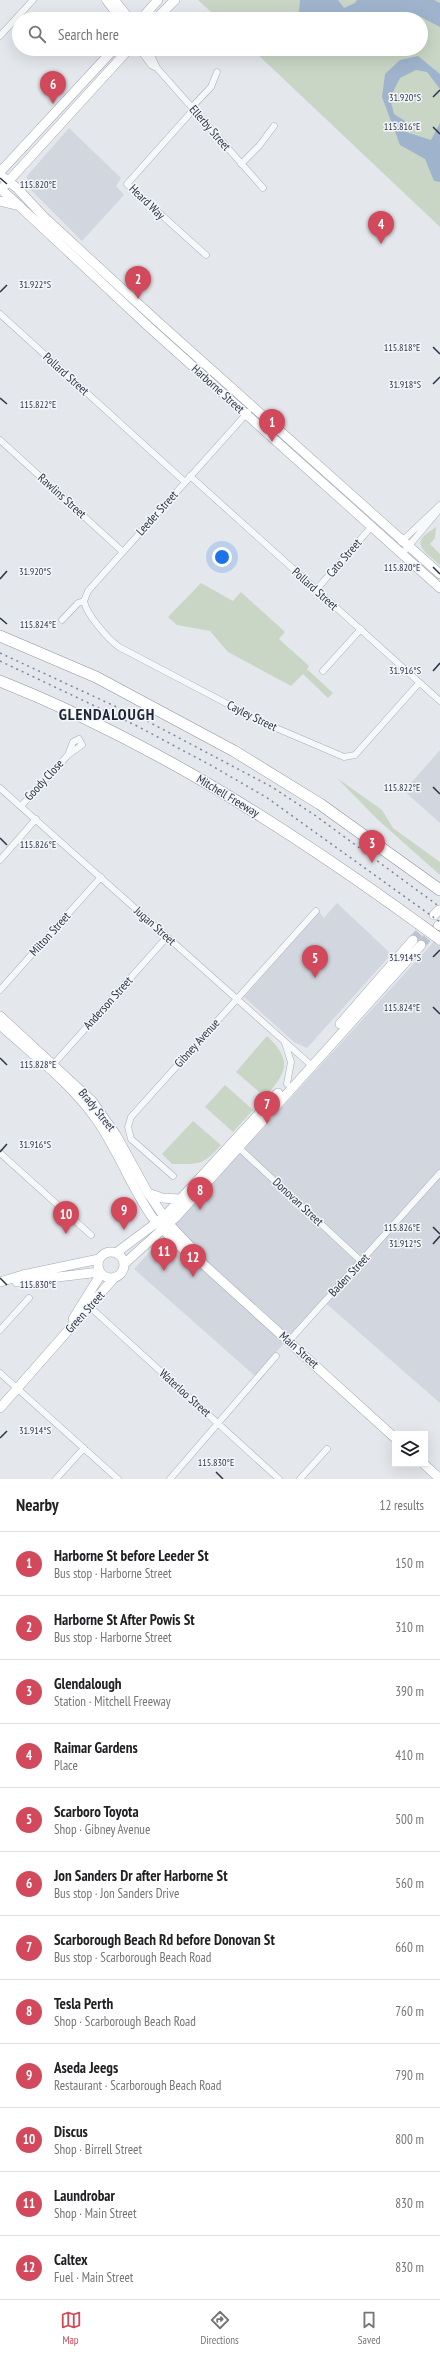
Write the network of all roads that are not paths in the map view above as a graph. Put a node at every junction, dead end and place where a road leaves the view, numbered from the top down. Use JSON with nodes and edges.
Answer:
{"nodes":[{"id":1,"x":33,"y":0,"type":"edge"},
{"id":2,"x":106,"y":0,"type":"edge"},
{"id":3,"x":115,"y":0,"type":"edge"},
{"id":4,"x":158,"y":0,"type":"edge"},
{"id":5,"x":174,"y":0,"type":"edge"},
{"id":6,"x":22,"y":12,"type":"edge"},
{"id":7,"x":115,"y":12,"type":"edge"},
{"id":8,"x":124,"y":12,"type":"edge"},
{"id":9,"x":147,"y":12,"type":"edge"},
{"id":10,"x":163,"y":12,"type":"edge"},
{"id":11,"x":12,"y":23,"type":"edge"},
{"id":12,"x":0,"y":36,"type":"edge"},
{"id":13,"x":103,"y":56,"type":"edge"},
{"id":14,"x":108,"y":56,"type":"edge"},
{"id":15,"x":123,"y":56,"type":"edge"},
{"id":16,"x":144,"y":56,"type":"edge"},
{"id":17,"x":151,"y":56,"type":"edge"},
{"id":18,"x":157,"y":68,"type":"junction"},
{"id":19,"x":96,"y":69,"type":"junction"},
{"id":20,"x":217,"y":72,"type":"dead end"},
{"id":21,"x":193,"y":108,"type":"junction"},
{"id":22,"x":274,"y":126,"type":"dead end"},
{"id":23,"x":241,"y":164,"type":"junction"},
{"id":24,"x":0,"y":172,"type":"edge"},
{"id":25,"x":0,"y":175,"type":"edge"},
{"id":26,"x":8,"y":181,"type":"junction"},
{"id":27,"x":263,"y":188,"type":"dead end"},
{"id":28,"x":0,"y":189,"type":"edge"},
{"id":29,"x":0,"y":202,"type":"edge"},
{"id":30,"x":22,"y":206,"type":"junction"},
{"id":31,"x":206,"y":255,"type":"dead end"},
{"id":32,"x":0,"y":314,"type":"edge"},
{"id":33,"x":205,"y":362,"type":"junction"},
{"id":34,"x":197,"y":370,"type":"junction"},
{"id":35,"x":253,"y":406,"type":"junction"},
{"id":36,"x":246,"y":414,"type":"junction"},
{"id":37,"x":1,"y":442,"type":"edge"},
{"id":38,"x":190,"y":476,"type":"junction"},
{"id":39,"x":185,"y":482,"type":"junction"},
{"id":40,"x":342,"y":486,"type":"junction"},
{"id":41,"x":335,"y":494,"type":"junction"},
{"id":42,"x":440,"y":505,"type":"edge"},
{"id":43,"x":372,"y":526,"type":"junction"},
{"id":44,"x":406,"y":543,"type":"junction"},
{"id":45,"x":399,"y":551,"type":"junction"},
{"id":46,"x":123,"y":552,"type":"junction"},
{"id":47,"x":440,"y":574,"type":"edge"},
{"id":48,"x":440,"y":588,"type":"edge"},
{"id":49,"x":316,"y":590,"type":"junction"},
{"id":50,"x":84,"y":601,"type":"junction"},
{"id":51,"x":62,"y":620,"type":"dead end"},
{"id":52,"x":361,"y":630,"type":"junction"},
{"id":53,"x":0,"y":636,"type":"edge"},
{"id":54,"x":323,"y":671,"type":"dead end"},
{"id":55,"x":0,"y":681,"type":"edge"},
{"id":56,"x":419,"y":683,"type":"junction"},
{"id":57,"x":440,"y":701,"type":"edge"},
{"id":58,"x":68,"y":755,"type":"dead end"},
{"id":59,"x":0,"y":788,"type":"edge"},
{"id":60,"x":21,"y":806,"type":"junction"},
{"id":61,"x":36,"y":819,"type":"junction"},
{"id":62,"x":0,"y":860,"type":"edge"},
{"id":63,"x":101,"y":877,"type":"junction"},
{"id":64,"x":437,"y":888,"type":"edge"},
{"id":65,"x":316,"y":910,"type":"dead end"},
{"id":66,"x":167,"y":937,"type":"junction"},
{"id":67,"x":440,"y":939,"type":"edge"},
{"id":68,"x":417,"y":942,"type":"tunnel mouth"},
{"id":69,"x":0,"y":990,"type":"edge"},
{"id":70,"x":236,"y":1000,"type":"junction"},
{"id":71,"x":0,"y":1016,"type":"edge"},
{"id":72,"x":0,"y":1025,"type":"edge"},
{"id":73,"x":284,"y":1041,"type":"junction"},
{"id":74,"x":309,"y":1063,"type":"junction"},
{"id":75,"x":52,"y":1067,"type":"junction"},
{"id":76,"x":287,"y":1084,"type":"junction"},
{"id":77,"x":235,"y":1145,"type":"junction"},
{"id":78,"x":0,"y":1153,"type":"edge"},
{"id":79,"x":440,"y":1173,"type":"edge"},
{"id":80,"x":173,"y":1176,"type":"dead end"},
{"id":81,"x":148,"y":1193,"type":"junction"},
{"id":82,"x":180,"y":1199,"type":"junction"},
{"id":83,"x":163,"y":1223,"type":"junction"},
{"id":84,"x":91,"y":1235,"type":"dead end"},
{"id":85,"x":171,"y":1238,"type":"junction"},
{"id":86,"x":149,"y":1241,"type":"junction"},
{"id":87,"x":116,"y":1253,"type":"junction"},
{"id":88,"x":99,"y":1259,"type":"junction"},
{"id":89,"x":362,"y":1262,"type":"junction"},
{"id":90,"x":202,"y":1263,"type":"junction"},
{"id":91,"x":124,"y":1264,"type":"junction"},
{"id":92,"x":100,"y":1273,"type":"junction"},
{"id":93,"x":114,"y":1278,"type":"junction"},
{"id":94,"x":0,"y":1283,"type":"edge"},
{"id":95,"x":29,"y":1298,"type":"dead end"},
{"id":96,"x":90,"y":1307,"type":"junction"},
{"id":97,"x":0,"y":1330,"type":"edge"},
{"id":98,"x":290,"y":1341,"type":"junction"},
{"id":99,"x":55,"y":1344,"type":"junction"},
{"id":100,"x":276,"y":1356,"type":"dead end"},
{"id":101,"x":0,"y":1373,"type":"edge"},
{"id":102,"x":17,"y":1388,"type":"junction"},
{"id":103,"x":0,"y":1408,"type":"edge"},
{"id":104,"x":218,"y":1423,"type":"junction"},
{"id":105,"x":392,"y":1435,"type":"edge"},
{"id":106,"x":84,"y":1448,"type":"junction"},
{"id":107,"x":327,"y":1449,"type":"dead end"},
{"id":108,"x":427,"y":1467,"type":"edge"},
{"id":109,"x":438,"y":1477,"type":"edge"},
{"id":110,"x":56,"y":1479,"type":"edge"},
{"id":111,"x":118,"y":1479,"type":"edge"},
{"id":112,"x":170,"y":1479,"type":"edge"},
{"id":113,"x":279,"y":1479,"type":"edge"},
{"id":114,"x":300,"y":1479,"type":"edge"}],
"edges":[{"from":1,"to":6,"type":"street"},
{"from":2,"to":7,"type":"main road"},
{"from":3,"to":8,"type":"main road"},
{"from":4,"to":9,"type":"main road"},
{"from":5,"to":10,"type":"main road"},
{"from":11,"to":12,"type":"street"},
{"from":13,"to":19,"type":"main road"},
{"from":14,"to":19,"type":"main road"},
{"from":15,"to":26,"type":"main road"},
{"from":16,"to":18,"type":"street","name":"Ellerby Street"},
{"from":17,"to":18,"type":"street","name":"Ellerby Street"},
{"from":18,"to":21,"type":"street","name":"Ellerby Street"},
{"from":19,"to":24,"type":"main road"},
{"from":20,"to":21,"type":"street"},
{"from":21,"to":23,"type":"street","name":"Ellerby Street"},
{"from":21,"to":31,"type":"street","name":"Heard Way"},
{"from":22,"to":23,"type":"street"},
{"from":23,"to":27,"type":"street","name":"Ellerby Street"},
{"from":25,"to":26,"type":"main road","name":"Harborne Street"},
{"from":26,"to":28,"type":"main road"},
{"from":26,"to":33,"type":"main road","name":"Harborne Street"},
{"from":28,"to":30,"type":"main road","name":"Harborne Street"},
{"from":29,"to":30,"type":"main road"},
{"from":30,"to":34,"type":"main road","name":"Harborne Street"},
{"from":32,"to":39,"type":"street","name":"Pollard Street"},
{"from":33,"to":34,"type":"main road"},
{"from":33,"to":35,"type":"main road","name":"Harborne Street"},
{"from":34,"to":36,"type":"main road","name":"Harborne Street"},
{"from":35,"to":36,"type":"street","name":"Leeder Street"},
{"from":35,"to":40,"type":"main road","name":"Harborne Street"},
{"from":36,"to":38,"type":"street","name":"Leeder Street"},
{"from":36,"to":41,"type":"main road","name":"Harborne Street"},
{"from":37,"to":46,"type":"street","name":"Rawlins Street"},
{"from":38,"to":39,"type":"street","name":"Leeder Street"},
{"from":38,"to":49,"type":"street","name":"Pollard Street"},
{"from":39,"to":46,"type":"street","name":"Leeder Street"},
{"from":40,"to":41,"type":"main road"},
{"from":40,"to":44,"type":"main road","name":"Harborne Street"},
{"from":41,"to":43,"type":"main road","name":"Harborne Street"},
{"from":42,"to":44,"type":"street"},
{"from":43,"to":45,"type":"main road","name":"Harborne Street"},
{"from":43,"to":49,"type":"street","name":"Cato Street"},
{"from":44,"to":45,"type":"street"},
{"from":44,"to":47,"type":"main road","name":"Harborne Street"},
{"from":45,"to":48,"type":"main road","name":"Harborne Street"},
{"from":46,"to":50,"type":"street","name":"Leeder Street"},
{"from":49,"to":52,"type":"street","name":"Pollard Street"},
{"from":50,"to":51,"type":"street","name":"Leeder Street"},
{"from":50,"to":56,"type":"street","name":"Cayley Street"},
{"from":52,"to":54,"type":"street"},
{"from":52,"to":56,"type":"street","name":"Pollard Street"},
{"from":53,"to":64,"type":"highway"},
{"from":55,"to":67,"type":"highway","name":"Mitchell Freeway","bridge":true},
{"from":56,"to":57,"type":"street","name":"Pollard Street"},
{"from":58,"to":60,"type":"street","name":"Goody Close"},
{"from":59,"to":60,"type":"street","name":"Jugan Street"},
{"from":60,"to":61,"type":"street","name":"Jugan Street"},
{"from":61,"to":62,"type":"street"},
{"from":61,"to":63,"type":"street","name":"Jugan Street"},
{"from":63,"to":66,"type":"street","name":"Jugan Street"},
{"from":63,"to":69,"type":"street","name":"Milton Street"},
{"from":65,"to":70,"type":"street","name":"Gibney Avenue"},
{"from":66,"to":70,"type":"street","name":"Jugan Street"},
{"from":66,"to":75,"type":"street","name":"Anderson Street"},
{"from":68,"to":74,"type":"main road"},
{"from":70,"to":73,"type":"street","name":"Jugan Street"},
{"from":70,"to":80,"type":"street","name":"Gibney Avenue"},
{"from":71,"to":75,"type":"main road","name":"Brady Street"},
{"from":72,"to":75,"type":"main road","name":"Brady Street"},
{"from":73,"to":74,"type":"street","name":"Jugan Street"},
{"from":73,"to":76,"type":"street"},
{"from":74,"to":76,"type":"main road"},
{"from":74,"to":77,"type":"main road"},
{"from":75,"to":81,"type":"main road","name":"Brady Street"},
{"from":75,"to":83,"type":"main road","name":"Brady Street"},
{"from":76,"to":77,"type":"main road"},
{"from":77,"to":82,"type":"main road"},
{"from":77,"to":83,"type":"main road"},
{"from":77,"to":89,"type":"street","name":"Donovan Street"},
{"from":78,"to":84,"type":"street"},
{"from":79,"to":89,"type":"street","name":"Baden Street"},
{"from":81,"to":82,"type":"main road"},
{"from":81,"to":83,"type":"main road","name":"Brady Street"},
{"from":82,"to":83,"type":"main road"},
{"from":83,"to":85,"type":"main road","name":"Main Street"},
{"from":83,"to":86,"type":"main road"},
{"from":83,"to":87,"type":"main road"},
{"from":83,"to":90,"type":"main road","name":"Main Street"},
{"from":85,"to":86,"type":"main road"},
{"from":85,"to":90,"type":"main road","name":"Main Street"},
{"from":86,"to":91,"type":"main road"},
{"from":87,"to":88,"type":"main road"},
{"from":87,"to":91,"type":"main road"},
{"from":88,"to":92,"type":"main road"},
{"from":88,"to":94,"type":"main road"},
{"from":89,"to":98,"type":"street","name":"Baden Street"},
{"from":90,"to":98,"type":"main road","name":"Main Street"},
{"from":91,"to":93,"type":"main road"},
{"from":92,"to":93,"type":"main road"},
{"from":92,"to":94,"type":"main road"},
{"from":92,"to":99,"type":"main road","name":"Green Street"},
{"from":93,"to":96,"type":"main road","name":"Green Street"},
{"from":95,"to":97,"type":"street"},
{"from":96,"to":99,"type":"main road","name":"Green Street"},
{"from":96,"to":104,"type":"street","name":"Waterloo Street"},
{"from":98,"to":105,"type":"main road","name":"Main Street"},
{"from":99,"to":102,"type":"main road","name":"Green Street"},
{"from":100,"to":104,"type":"street"},
{"from":101,"to":102,"type":"street"},
{"from":102,"to":103,"type":"main road","name":"Green Street"},
{"from":102,"to":106,"type":"street"},
{"from":104,"to":112,"type":"street"},
{"from":104,"to":113,"type":"street","name":"Waterloo Street"},
{"from":106,"to":110,"type":"street"},
{"from":106,"to":111,"type":"street"},
{"from":107,"to":114,"type":"street"},
{"from":108,"to":109,"type":"main road"}]}
